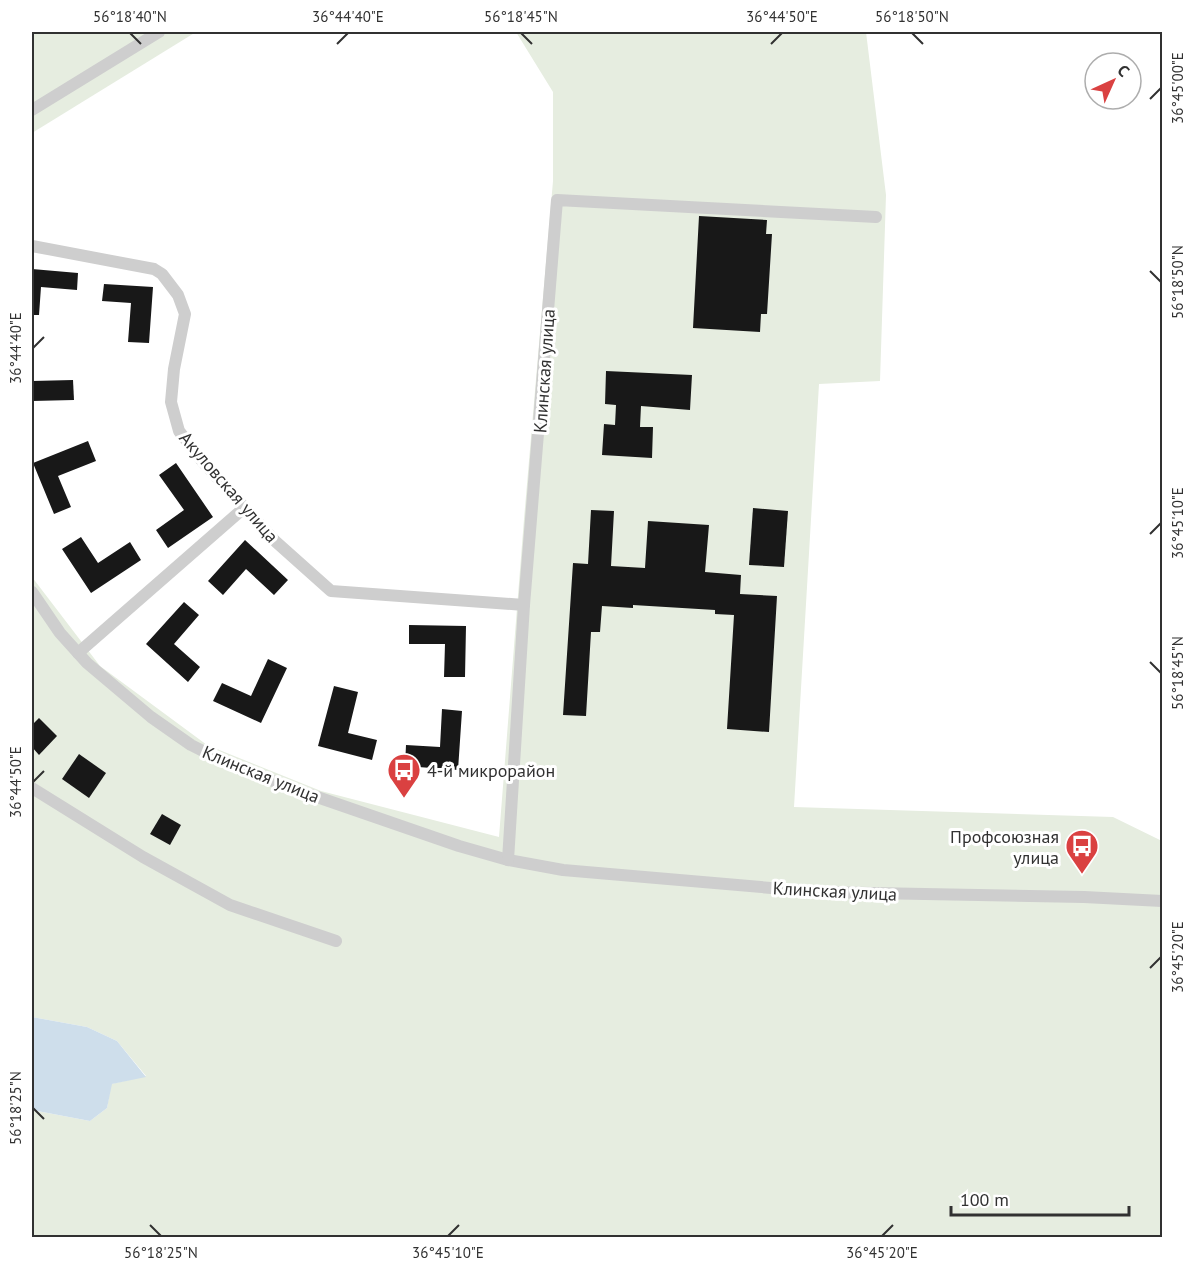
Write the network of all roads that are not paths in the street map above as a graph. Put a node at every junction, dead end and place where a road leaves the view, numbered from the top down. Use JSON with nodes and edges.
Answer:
{"nodes":[{"id":1,"x":159,"y":32,"type":"edge"},
{"id":2,"x":32,"y":110,"type":"edge"},
{"id":3,"x":876,"y":217,"type":"dead end"},
{"id":4,"x":32,"y":246,"type":"edge"},
{"id":5,"x":244,"y":508,"type":"junction"},
{"id":6,"x":32,"y":592,"type":"edge"},
{"id":7,"x":524,"y":605,"type":"junction"},
{"id":8,"x":78,"y":653,"type":"junction"},
{"id":9,"x":32,"y":788,"type":"edge"},
{"id":10,"x":508,"y":860,"type":"junction"},
{"id":11,"x":1162,"y":901,"type":"edge"},
{"id":12,"x":336,"y":941,"type":"dead end"}],
"edges":[{"from":1,"to":2,"type":"street"},
{"from":3,"to":7,"type":"street","name":"Клинская улица"},
{"from":4,"to":5,"type":"street","name":"Акуловская улица"},
{"from":5,"to":7,"type":"street","name":"Акуловская улица"},
{"from":5,"to":8,"type":"street"},
{"from":6,"to":8,"type":"street","name":"Клинская улица"},
{"from":7,"to":10,"type":"street","name":"Клинская улица"},
{"from":8,"to":10,"type":"street","name":"Клинская улица"},
{"from":9,"to":12,"type":"street"},
{"from":10,"to":11,"type":"street","name":"Клинская улица"}]}
